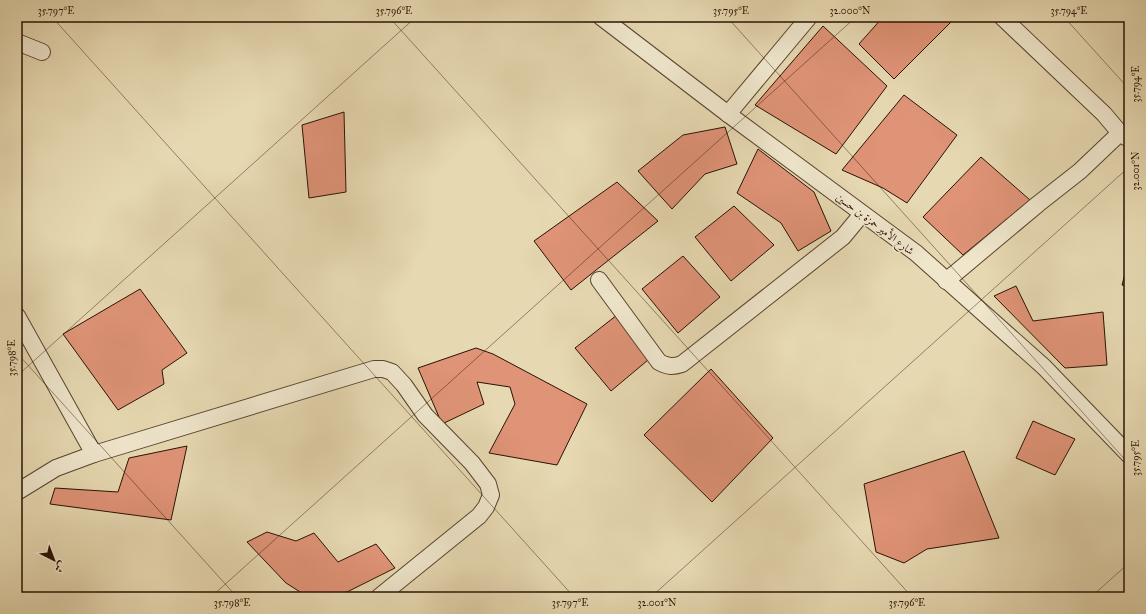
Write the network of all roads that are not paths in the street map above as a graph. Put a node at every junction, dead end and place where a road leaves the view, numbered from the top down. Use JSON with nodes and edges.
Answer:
{"nodes":[{"id":1,"x":600,"y":17,"type":"edge"},
{"id":2,"x":809,"y":17,"type":"edge"},
{"id":3,"x":1002,"y":17,"type":"edge"},
{"id":4,"x":17,"y":42,"type":"edge"},
{"id":5,"x":42,"y":52,"type":"dead end"},
{"id":6,"x":728,"y":114,"type":"junction"},
{"id":7,"x":1125,"y":136,"type":"edge"},
{"id":8,"x":862,"y":214,"type":"junction"},
{"id":9,"x":599,"y":280,"type":"dead end"},
{"id":10,"x":946,"y":281,"type":"junction"},
{"id":11,"x":17,"y":316,"type":"edge"},
{"id":12,"x":94,"y":454,"type":"junction"},
{"id":13,"x":1129,"y":455,"type":"edge"},
{"id":14,"x":17,"y":492,"type":"edge"},
{"id":15,"x":379,"y":597,"type":"edge"}],
"edges":[{"from":1,"to":6,"type":"street","name":"شارع الأمير حمزة بن حسين"},
{"from":2,"to":6,"type":"street"},
{"from":3,"to":7,"type":"street"},
{"from":4,"to":5,"type":"street"},
{"from":6,"to":8,"type":"street","name":"شارع الأمير حمزة بن حسين"},
{"from":7,"to":10,"type":"street"},
{"from":8,"to":9,"type":"street"},
{"from":8,"to":10,"type":"street","name":"شارع الأمير حمزة بن حسين"},
{"from":10,"to":13,"type":"street","name":"شارع الأمير حمزة بن حسين"},
{"from":11,"to":12,"type":"street"},
{"from":12,"to":14,"type":"street"},
{"from":12,"to":15,"type":"street"}]}
